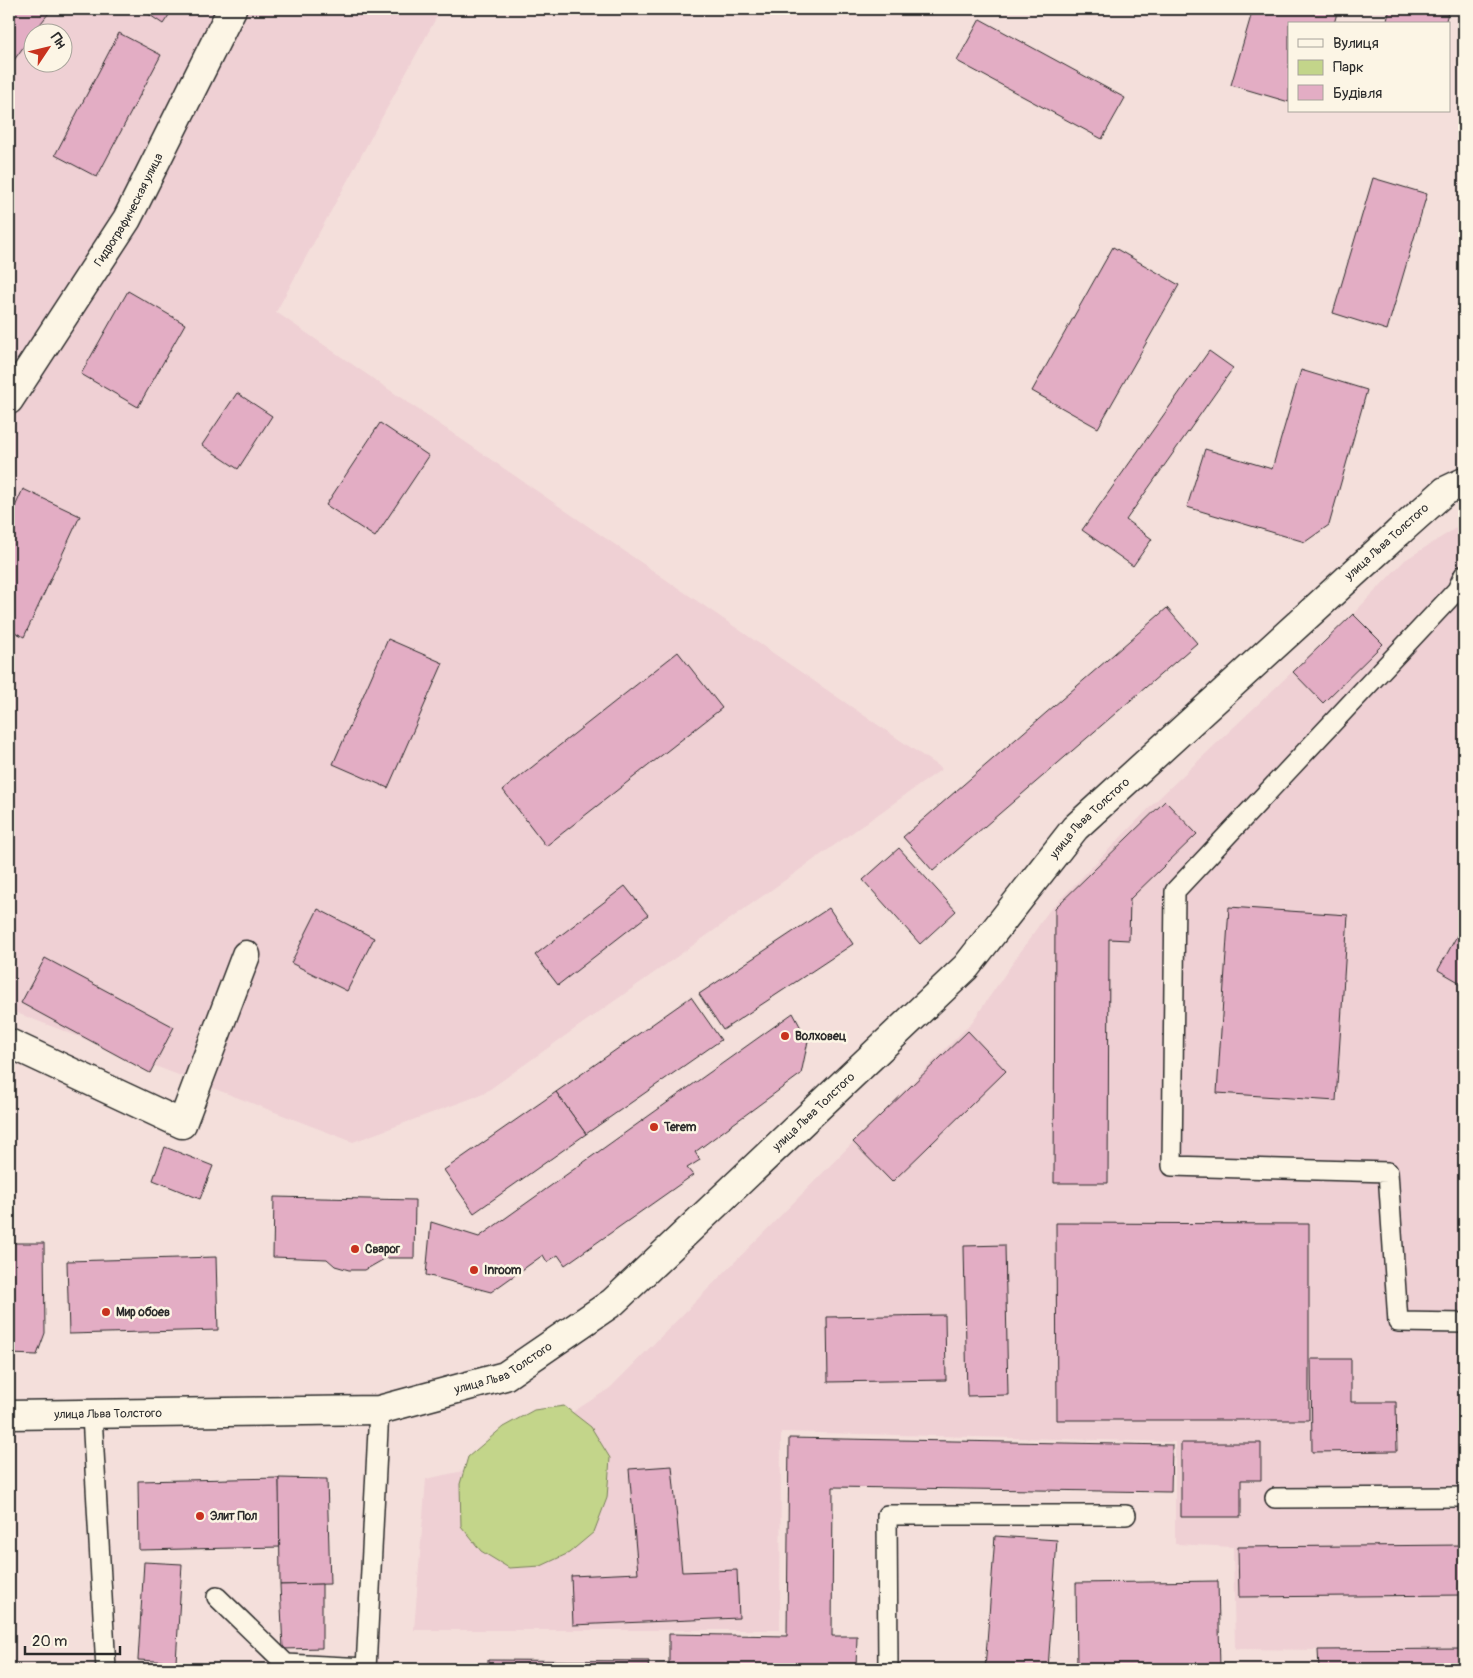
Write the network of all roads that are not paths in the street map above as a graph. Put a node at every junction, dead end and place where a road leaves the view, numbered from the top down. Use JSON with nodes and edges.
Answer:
{"nodes":[{"id":1,"x":232,"y":9,"type":"edge"},
{"id":2,"x":9,"y":400,"type":"edge"},
{"id":3,"x":1464,"y":482,"type":"edge"},
{"id":4,"x":1464,"y":575,"type":"edge"},
{"id":5,"x":246,"y":955,"type":"dead end"},
{"id":6,"x":9,"y":1044,"type":"edge"},
{"id":7,"x":1464,"y":1323,"type":"edge"},
{"id":8,"x":379,"y":1410,"type":"junction"},
{"id":9,"x":92,"y":1414,"type":"junction"},
{"id":10,"x":9,"y":1415,"type":"edge"},
{"id":11,"x":1464,"y":1497,"type":"edge"},
{"id":12,"x":1275,"y":1498,"type":"dead end"},
{"id":13,"x":1126,"y":1515,"type":"dead end"},
{"id":14,"x":217,"y":1597,"type":"dead end"},
{"id":15,"x":106,"y":1669,"type":"edge"},
{"id":16,"x":366,"y":1669,"type":"edge"},
{"id":17,"x":888,"y":1669,"type":"edge"}],
"edges":[{"from":1,"to":2,"type":"street","name":"Гидрографическая улица"},
{"from":3,"to":8,"type":"street","name":"улица Льва Толстого"},
{"from":4,"to":7,"type":"lane"},
{"from":5,"to":6,"type":"street"},
{"from":8,"to":9,"type":"street","name":"улица Льва Толстого"},
{"from":8,"to":16,"type":"lane"},
{"from":9,"to":10,"type":"street","name":"улица Льва Толстого"},
{"from":9,"to":15,"type":"lane"},
{"from":11,"to":12,"type":"lane"},
{"from":13,"to":17,"type":"lane"},
{"from":14,"to":16,"type":"lane"}]}
